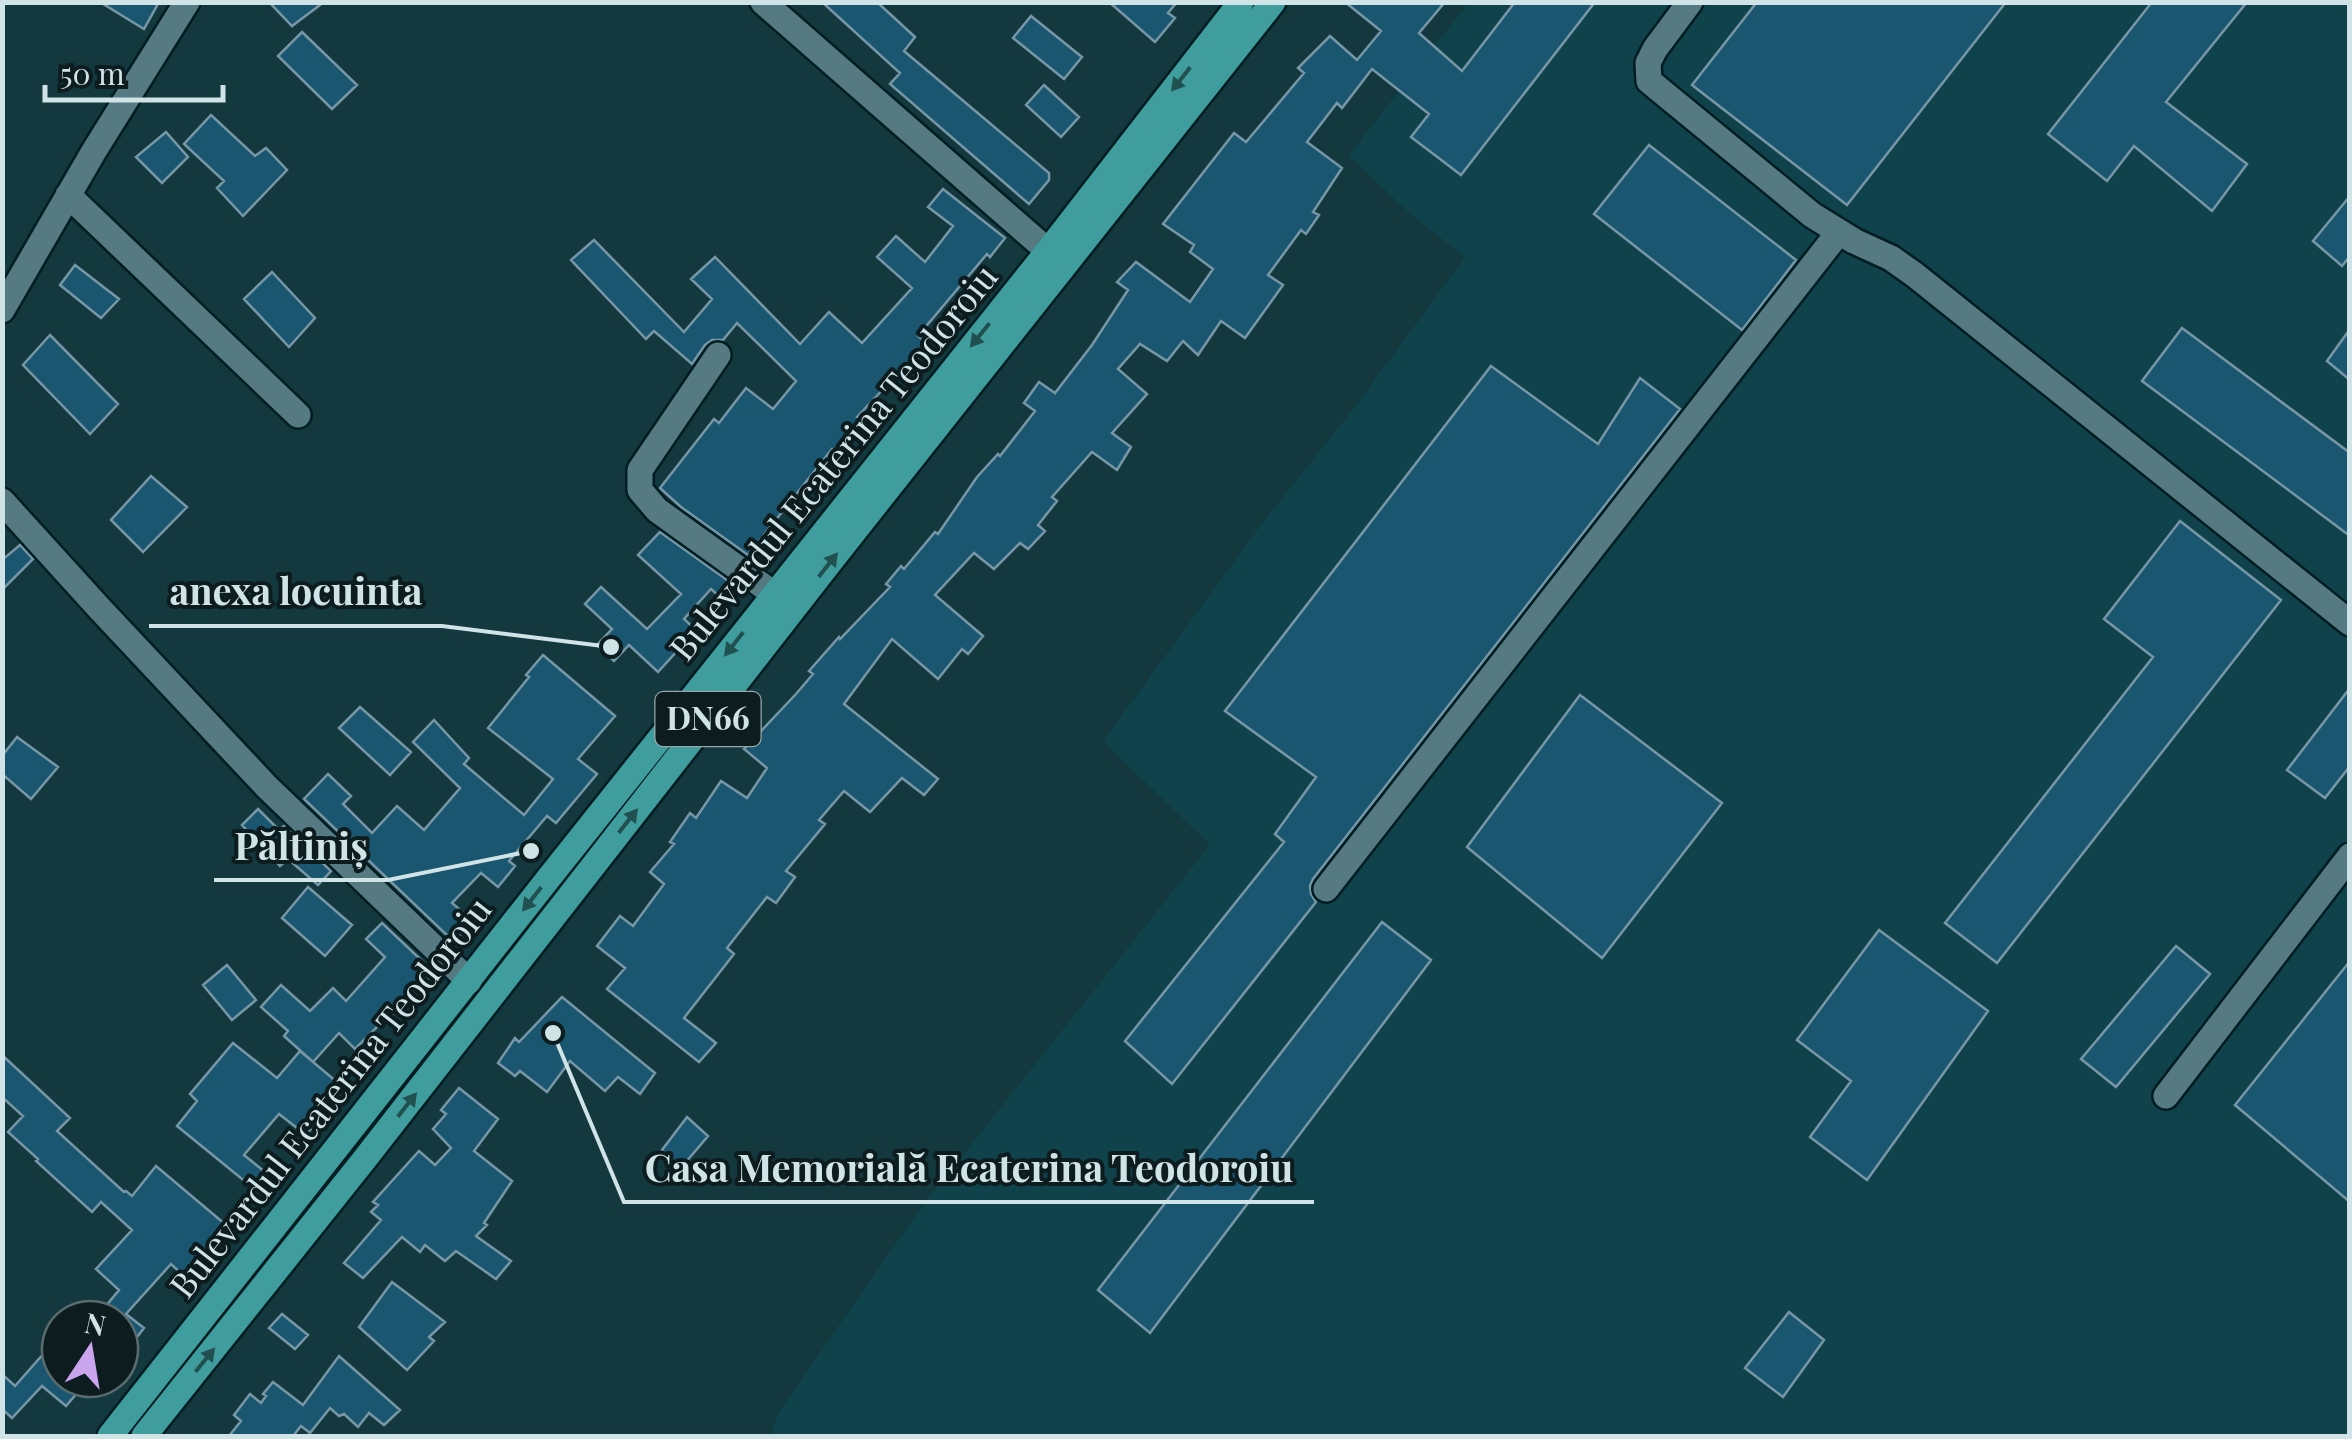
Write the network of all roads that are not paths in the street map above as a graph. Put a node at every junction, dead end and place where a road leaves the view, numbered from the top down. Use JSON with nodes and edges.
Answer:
{"nodes":[{"id":1,"x":187,"y":2,"type":"edge"},
{"id":2,"x":763,"y":2,"type":"edge"},
{"id":3,"x":1240,"y":2,"type":"edge"},
{"id":4,"x":1273,"y":2,"type":"edge"},
{"id":5,"x":1690,"y":2,"type":"edge"},
{"id":6,"x":68,"y":195,"type":"junction"},
{"id":7,"x":1839,"y":232,"type":"junction"},
{"id":8,"x":1048,"y":251,"type":"junction"},
{"id":9,"x":2,"y":310,"type":"edge"},
{"id":10,"x":718,"y":355,"type":"dead end"},
{"id":11,"x":298,"y":414,"type":"dead end"},
{"id":12,"x":2,"y":501,"type":"edge"},
{"id":13,"x":774,"y":594,"type":"junction"},
{"id":14,"x":2350,"y":623,"type":"edge"},
{"id":15,"x":2350,"y":856,"type":"edge"},
{"id":16,"x":1326,"y":889,"type":"dead end"},
{"id":17,"x":469,"y":981,"type":"junction"},
{"id":18,"x":490,"y":998,"type":"junction"},
{"id":19,"x":2166,"y":1096,"type":"dead end"},
{"id":20,"x":110,"y":1436,"type":"edge"},
{"id":21,"x":144,"y":1436,"type":"edge"}],
"edges":[{"from":1,"to":6,"type":"street"},
{"from":2,"to":8,"type":"street"},
{"from":3,"to":8,"type":"main road","name":"Bulevardul Ecaterina Teodoroiu","one_way":true},
{"from":18,"to":4,"type":"main road","name":"Bulevardul Ecaterina Teodoroiu","number":"DN66","one_way":true},
{"from":5,"to":7,"type":"street"},
{"from":6,"to":9,"type":"street"},
{"from":6,"to":11,"type":"street"},
{"from":7,"to":14,"type":"street"},
{"from":7,"to":16,"type":"street"},
{"from":8,"to":13,"type":"main road","name":"Bulevardul Ecaterina Teodoroiu","one_way":true},
{"from":10,"to":13,"type":"street"},
{"from":12,"to":17,"type":"street"},
{"from":13,"to":17,"type":"main road","name":"Bulevardul Ecaterina Teodoroiu","one_way":true},
{"from":15,"to":19,"type":"street"},
{"from":17,"to":18,"type":"main road"},
{"from":17,"to":20,"type":"main road","name":"Bulevardul Ecaterina Teodoroiu"},
{"from":21,"to":18,"type":"main road","name":"Bulevardul Ecaterina Teodoroiu","number":"DN66","one_way":true}]}
